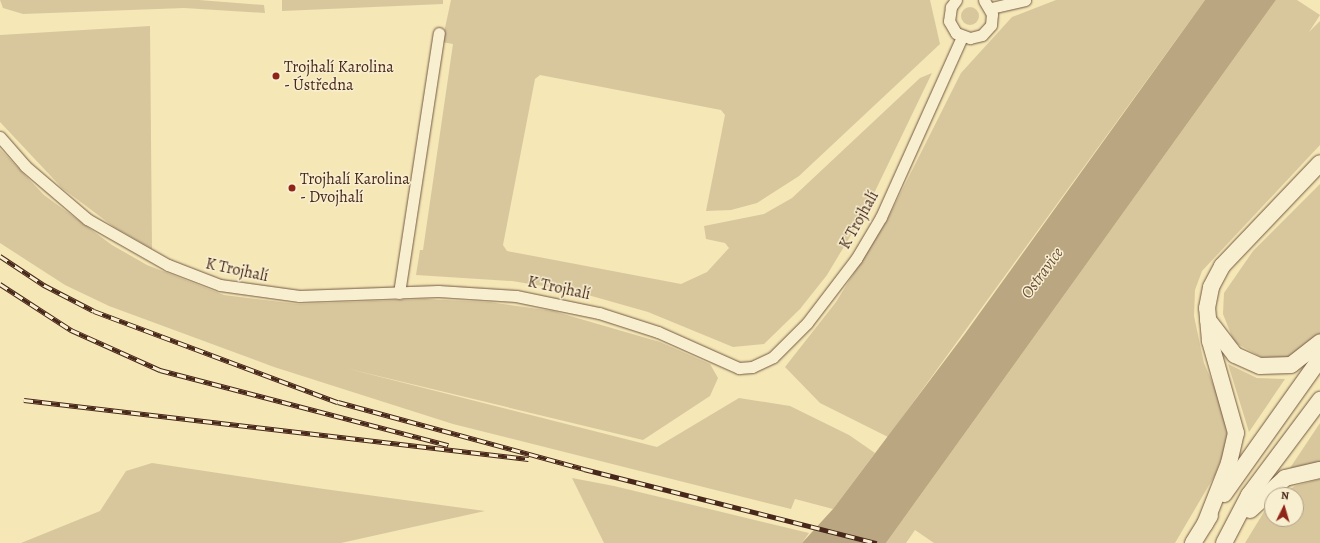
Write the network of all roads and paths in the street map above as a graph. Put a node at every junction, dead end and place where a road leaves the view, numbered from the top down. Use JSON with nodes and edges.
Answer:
{"nodes":[{"id":1,"x":955,"y":0,"type":"edge"},
{"id":2,"x":1025,"y":0,"type":"edge"},
{"id":3,"x":987,"y":4,"type":"edge"},
{"id":4,"x":439,"y":33,"type":"dead end"},
{"id":5,"x":962,"y":37,"type":"junction"},
{"id":6,"x":0,"y":137,"type":"edge"},
{"id":7,"x":1320,"y":163,"type":"edge"},
{"id":8,"x":399,"y":293,"type":"junction"},
{"id":9,"x":1208,"y":320,"type":"junction"},
{"id":10,"x":1320,"y":342,"type":"edge"},
{"id":11,"x":1320,"y":359,"type":"edge"},
{"id":12,"x":1320,"y":400,"type":"edge"},
{"id":13,"x":1320,"y":470,"type":"edge"},
{"id":14,"x":1208,"y":518,"type":"junction"},
{"id":15,"x":1229,"y":535,"type":"edge"},
{"id":16,"x":1193,"y":543,"type":"edge"}],
"edges":[{"from":1,"to":5,"type":"street"},
{"from":2,"to":3,"type":"street"},
{"from":3,"to":5,"type":"street"},
{"from":4,"to":8,"type":"street"},
{"from":5,"to":8,"type":"street","name":"K Trojhalí"},
{"from":6,"to":8,"type":"street","name":"K Trojhalí"},
{"from":7,"to":9,"type":"main road"},
{"from":9,"to":10,"type":"main road"},
{"from":9,"to":14,"type":"main road"},
{"from":11,"to":14,"type":"main road"},
{"from":12,"to":15,"type":"main road"},
{"from":13,"to":15,"type":"main road"},
{"from":14,"to":16,"type":"main road"}]}
